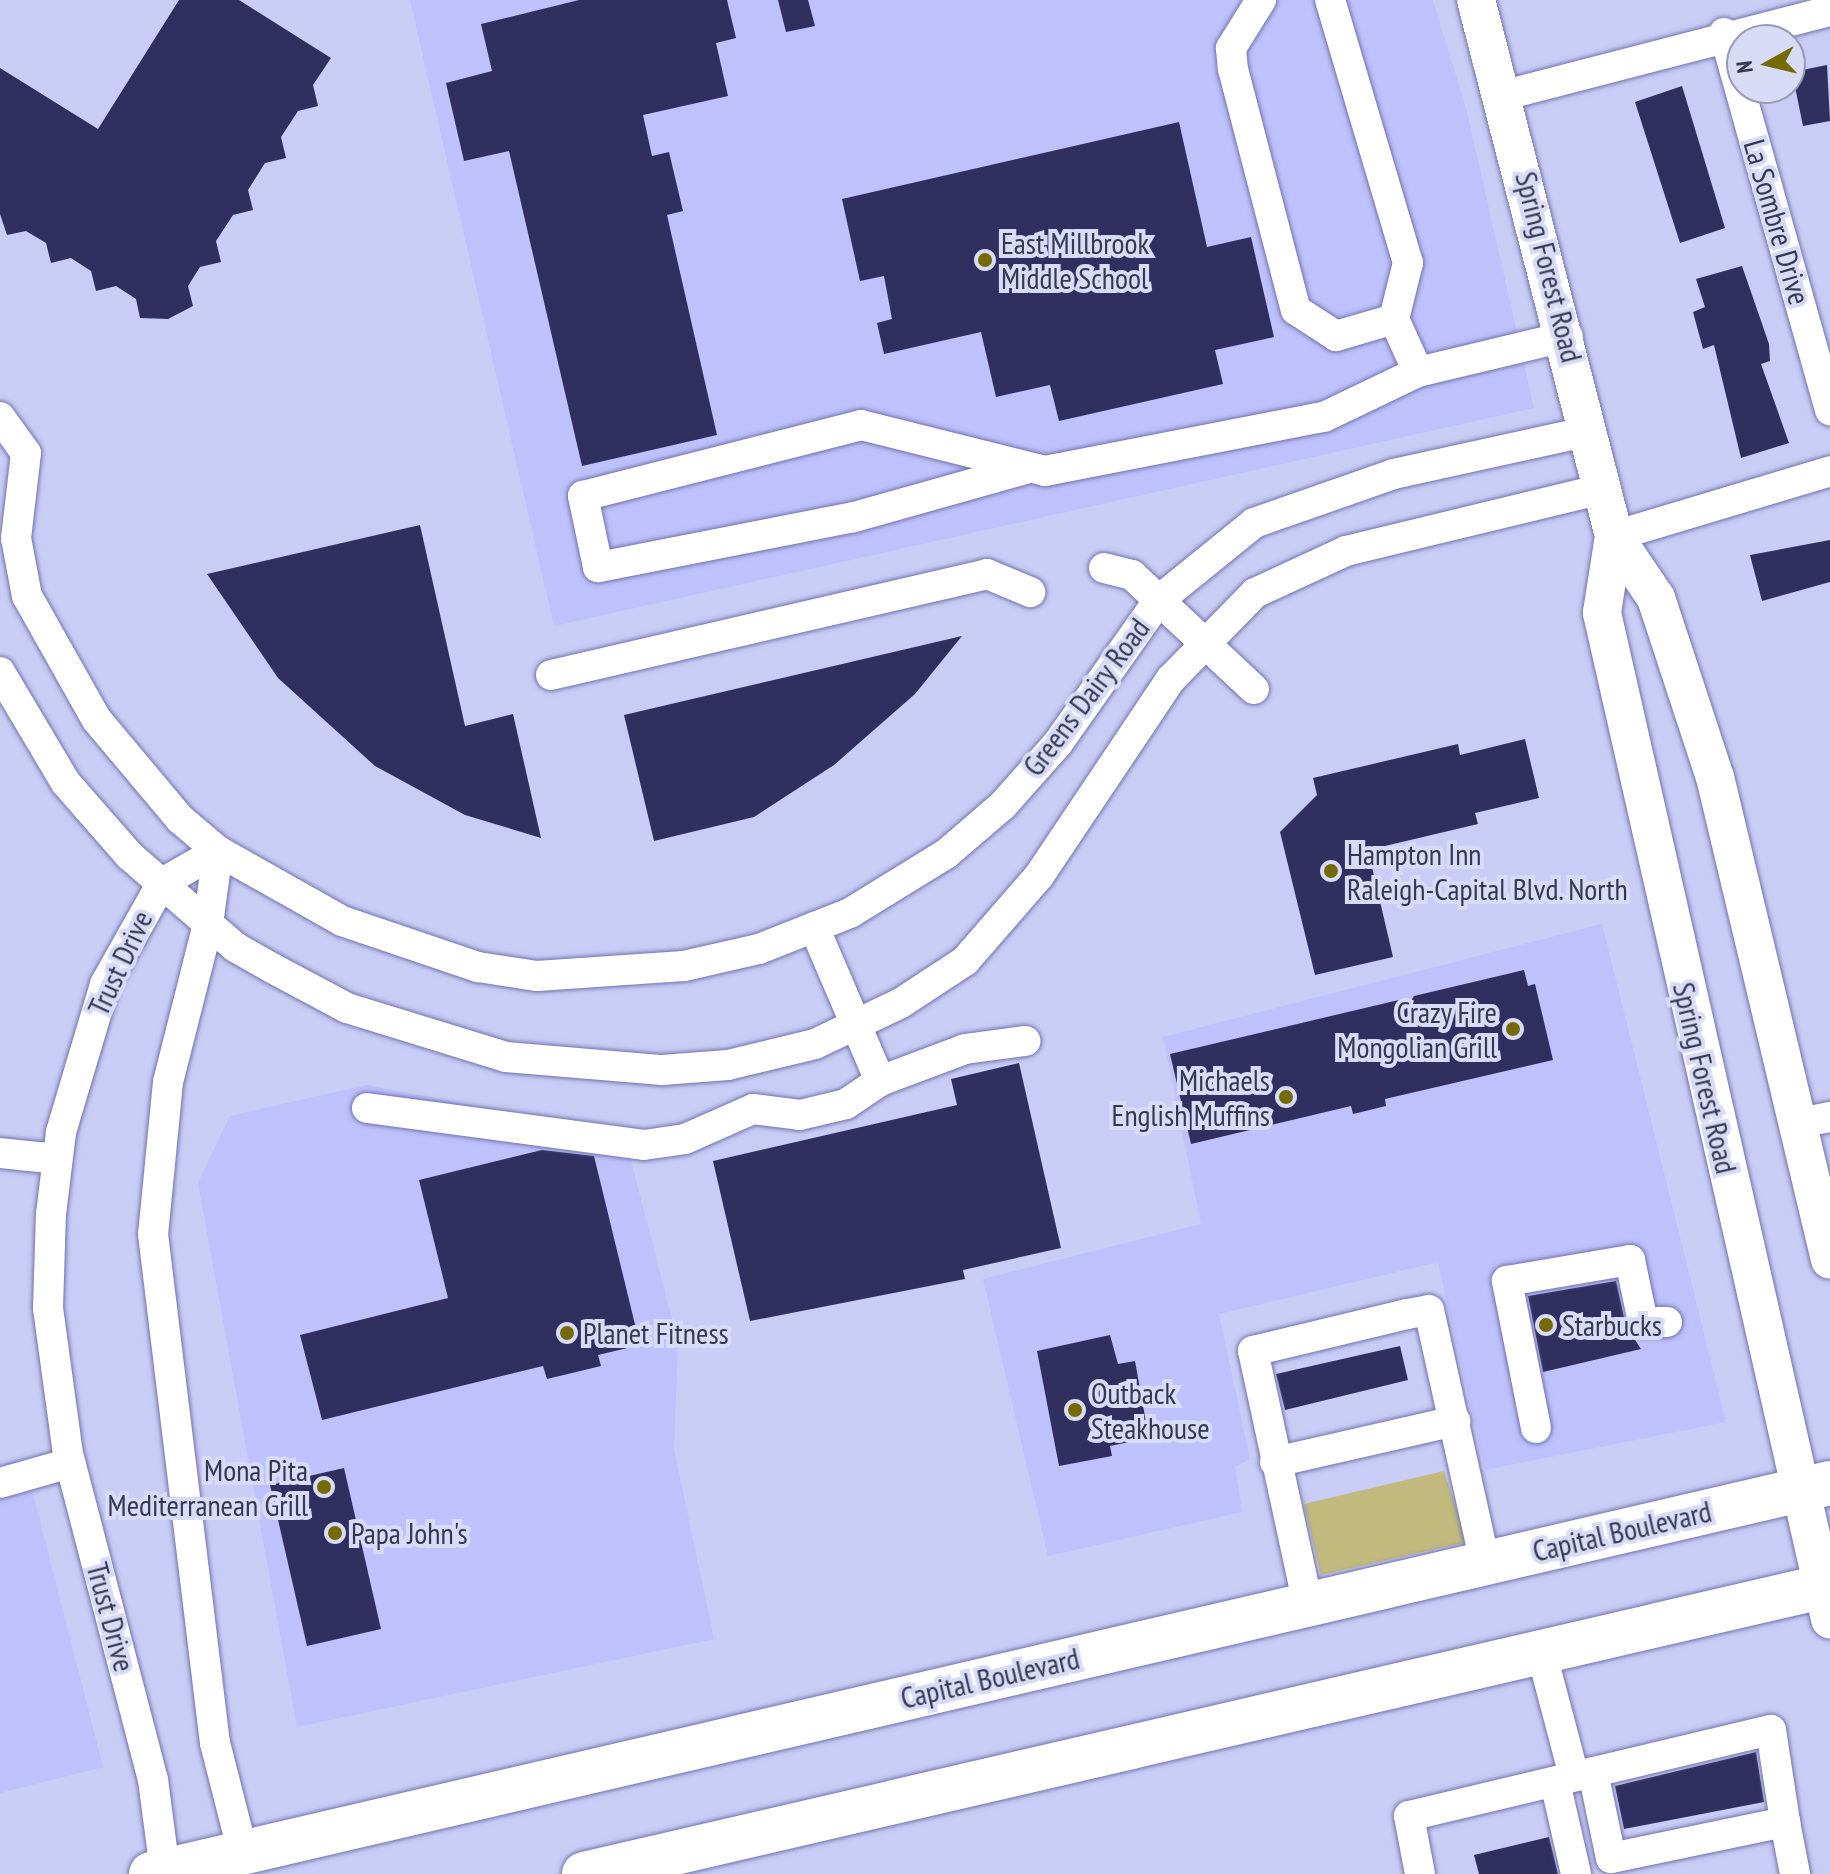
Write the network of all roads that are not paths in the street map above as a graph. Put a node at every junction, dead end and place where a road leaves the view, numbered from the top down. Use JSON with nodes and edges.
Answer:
{"nodes":[{"id":1,"x":1261,"y":0,"type":"edge"},
{"id":2,"x":1330,"y":0,"type":"edge"},
{"id":3,"x":1476,"y":0,"type":"edge"},
{"id":4,"x":1830,"y":11,"type":"edge"},
{"id":5,"x":1724,"y":33,"type":"junction"},
{"id":6,"x":1505,"y":95,"type":"junction"},
{"id":7,"x":1394,"y":319,"type":"junction"},
{"id":8,"x":1568,"y":336,"type":"junction"},
{"id":9,"x":1418,"y":372,"type":"junction"},
{"id":10,"x":1830,"y":410,"type":"edge"},
{"id":11,"x":0,"y":417,"type":"edge"},
{"id":12,"x":1590,"y":431,"type":"junction"},
{"id":13,"x":1025,"y":469,"type":"junction"},
{"id":14,"x":1830,"y":471,"type":"edge"},
{"id":15,"x":1603,"y":489,"type":"junction"},
{"id":16,"x":1614,"y":536,"type":"junction"},
{"id":17,"x":1104,"y":568,"type":"dead end"},
{"id":18,"x":1030,"y":592,"type":"dead end"},
{"id":19,"x":1159,"y":600,"type":"junction"},
{"id":20,"x":1204,"y":640,"type":"junction"},
{"id":21,"x":0,"y":672,"type":"edge"},
{"id":22,"x":551,"y":675,"type":"dead end"},
{"id":23,"x":1254,"y":689,"type":"dead end"},
{"id":24,"x":218,"y":851,"type":"junction"},
{"id":25,"x":162,"y":883,"type":"junction"},
{"id":26,"x":208,"y":924,"type":"junction"},
{"id":27,"x":814,"y":927,"type":"junction"},
{"id":28,"x":856,"y":1025,"type":"junction"},
{"id":29,"x":1025,"y":1041,"type":"dead end"},
{"id":30,"x":880,"y":1081,"type":"junction"},
{"id":31,"x":367,"y":1108,"type":"dead end"},
{"id":32,"x":1814,"y":1120,"type":"edge"},
{"id":33,"x":0,"y":1153,"type":"edge"},
{"id":34,"x":57,"y":1159,"type":"junction"},
{"id":35,"x":1830,"y":1259,"type":"edge"},
{"id":36,"x":1667,"y":1322,"type":"dead end"},
{"id":37,"x":1455,"y":1421,"type":"junction"},
{"id":38,"x":1536,"y":1428,"type":"dead end"},
{"id":39,"x":1275,"y":1462,"type":"junction"},
{"id":40,"x":70,"y":1463,"type":"junction"},
{"id":41,"x":0,"y":1483,"type":"edge"},
{"id":42,"x":1815,"y":1487,"type":"edge"},
{"id":43,"x":1485,"y":1563,"type":"junction"},
{"id":44,"x":1827,"y":1597,"type":"edge"},
{"id":45,"x":1308,"y":1605,"type":"junction"},
{"id":46,"x":1541,"y":1651,"type":"junction"},
{"id":47,"x":1574,"y":1777,"type":"junction"},
{"id":48,"x":1785,"y":1822,"type":"junction"},
{"id":49,"x":243,"y":1853,"type":"junction"},
{"id":50,"x":158,"y":1872,"type":"edge"},
{"id":51,"x":584,"y":1874,"type":"edge"},
{"id":52,"x":1420,"y":1874,"type":"edge"},
{"id":53,"x":1576,"y":1874,"type":"edge"},
{"id":54,"x":1795,"y":1874,"type":"edge"}],
"edges":[{"from":1,"to":7,"type":"street"},
{"from":2,"to":7,"type":"street"},
{"from":3,"to":6,"type":"main road","name":"Spring Forest Road"},
{"from":4,"to":5,"type":"street"},
{"from":5,"to":6,"type":"street"},
{"from":5,"to":10,"type":"street","name":"La Sombre Drive"},
{"from":6,"to":8,"type":"main road","name":"Spring Forest Road"},
{"from":7,"to":9,"type":"street"},
{"from":8,"to":9,"type":"street"},
{"from":8,"to":12,"type":"main road","name":"Spring Forest Road"},
{"from":9,"to":13,"type":"street"},
{"from":11,"to":24,"type":"street","name":"Greens Dairy Road"},
{"from":12,"to":15,"type":"main road","name":"Spring Forest Road"},
{"from":12,"to":19,"type":"street","name":"Greens Dairy Road"},
{"from":13,"to":13,"type":"street"},
{"from":14,"to":16,"type":"street"},
{"from":15,"to":16,"type":"main road","name":"Spring Forest Road"},
{"from":15,"to":20,"type":"street","name":"Greens Dairy Road"},
{"from":16,"to":32,"type":"main road","name":"Spring Forest Road"},
{"from":16,"to":42,"type":"main road","name":"Spring Forest Road"},
{"from":17,"to":19,"type":"street"},
{"from":18,"to":22,"type":"street"},
{"from":19,"to":20,"type":"street"},
{"from":19,"to":27,"type":"street","name":"Greens Dairy Road"},
{"from":20,"to":23,"type":"street"},
{"from":20,"to":28,"type":"street","name":"Greens Dairy Road"},
{"from":21,"to":25,"type":"street","name":"Greens Dairy Road"},
{"from":24,"to":25,"type":"street","name":"Trust Drive"},
{"from":24,"to":26,"type":"street"},
{"from":24,"to":27,"type":"street","name":"Greens Dairy Road"},
{"from":25,"to":26,"type":"street","name":"Greens Dairy Road"},
{"from":25,"to":34,"type":"street","name":"Trust Drive"},
{"from":26,"to":28,"type":"street","name":"Greens Dairy Road"},
{"from":26,"to":49,"type":"street"},
{"from":27,"to":28,"type":"street"},
{"from":28,"to":30,"type":"street"},
{"from":29,"to":30,"type":"street"},
{"from":30,"to":31,"type":"street"},
{"from":32,"to":35,"type":"main road","name":"Spring Forest Road"},
{"from":33,"to":34,"type":"street"},
{"from":34,"to":40,"type":"street","name":"Trust Drive"},
{"from":36,"to":38,"type":"street"},
{"from":37,"to":39,"type":"street"},
{"from":37,"to":39,"type":"street"},
{"from":37,"to":43,"type":"street"},
{"from":39,"to":45,"type":"street"},
{"from":40,"to":41,"type":"street"},
{"from":40,"to":50,"type":"street","name":"Trust Drive"},
{"from":42,"to":43,"type":"highway","name":"Capital Boulevard"},
{"from":42,"to":44,"type":"main road","name":"Spring Forest Road"},
{"from":43,"to":45,"type":"highway","name":"Capital Boulevard"},
{"from":44,"to":46,"type":"highway"},
{"from":45,"to":49,"type":"highway","name":"Capital Boulevard"},
{"from":46,"to":47,"type":"street"},
{"from":46,"to":51,"type":"highway"},
{"from":47,"to":48,"type":"street"},
{"from":47,"to":48,"type":"street"},
{"from":47,"to":52,"type":"street"},
{"from":47,"to":53,"type":"street"},
{"from":48,"to":54,"type":"street"},
{"from":49,"to":50,"type":"highway","name":"Capital Boulevard"}]}
